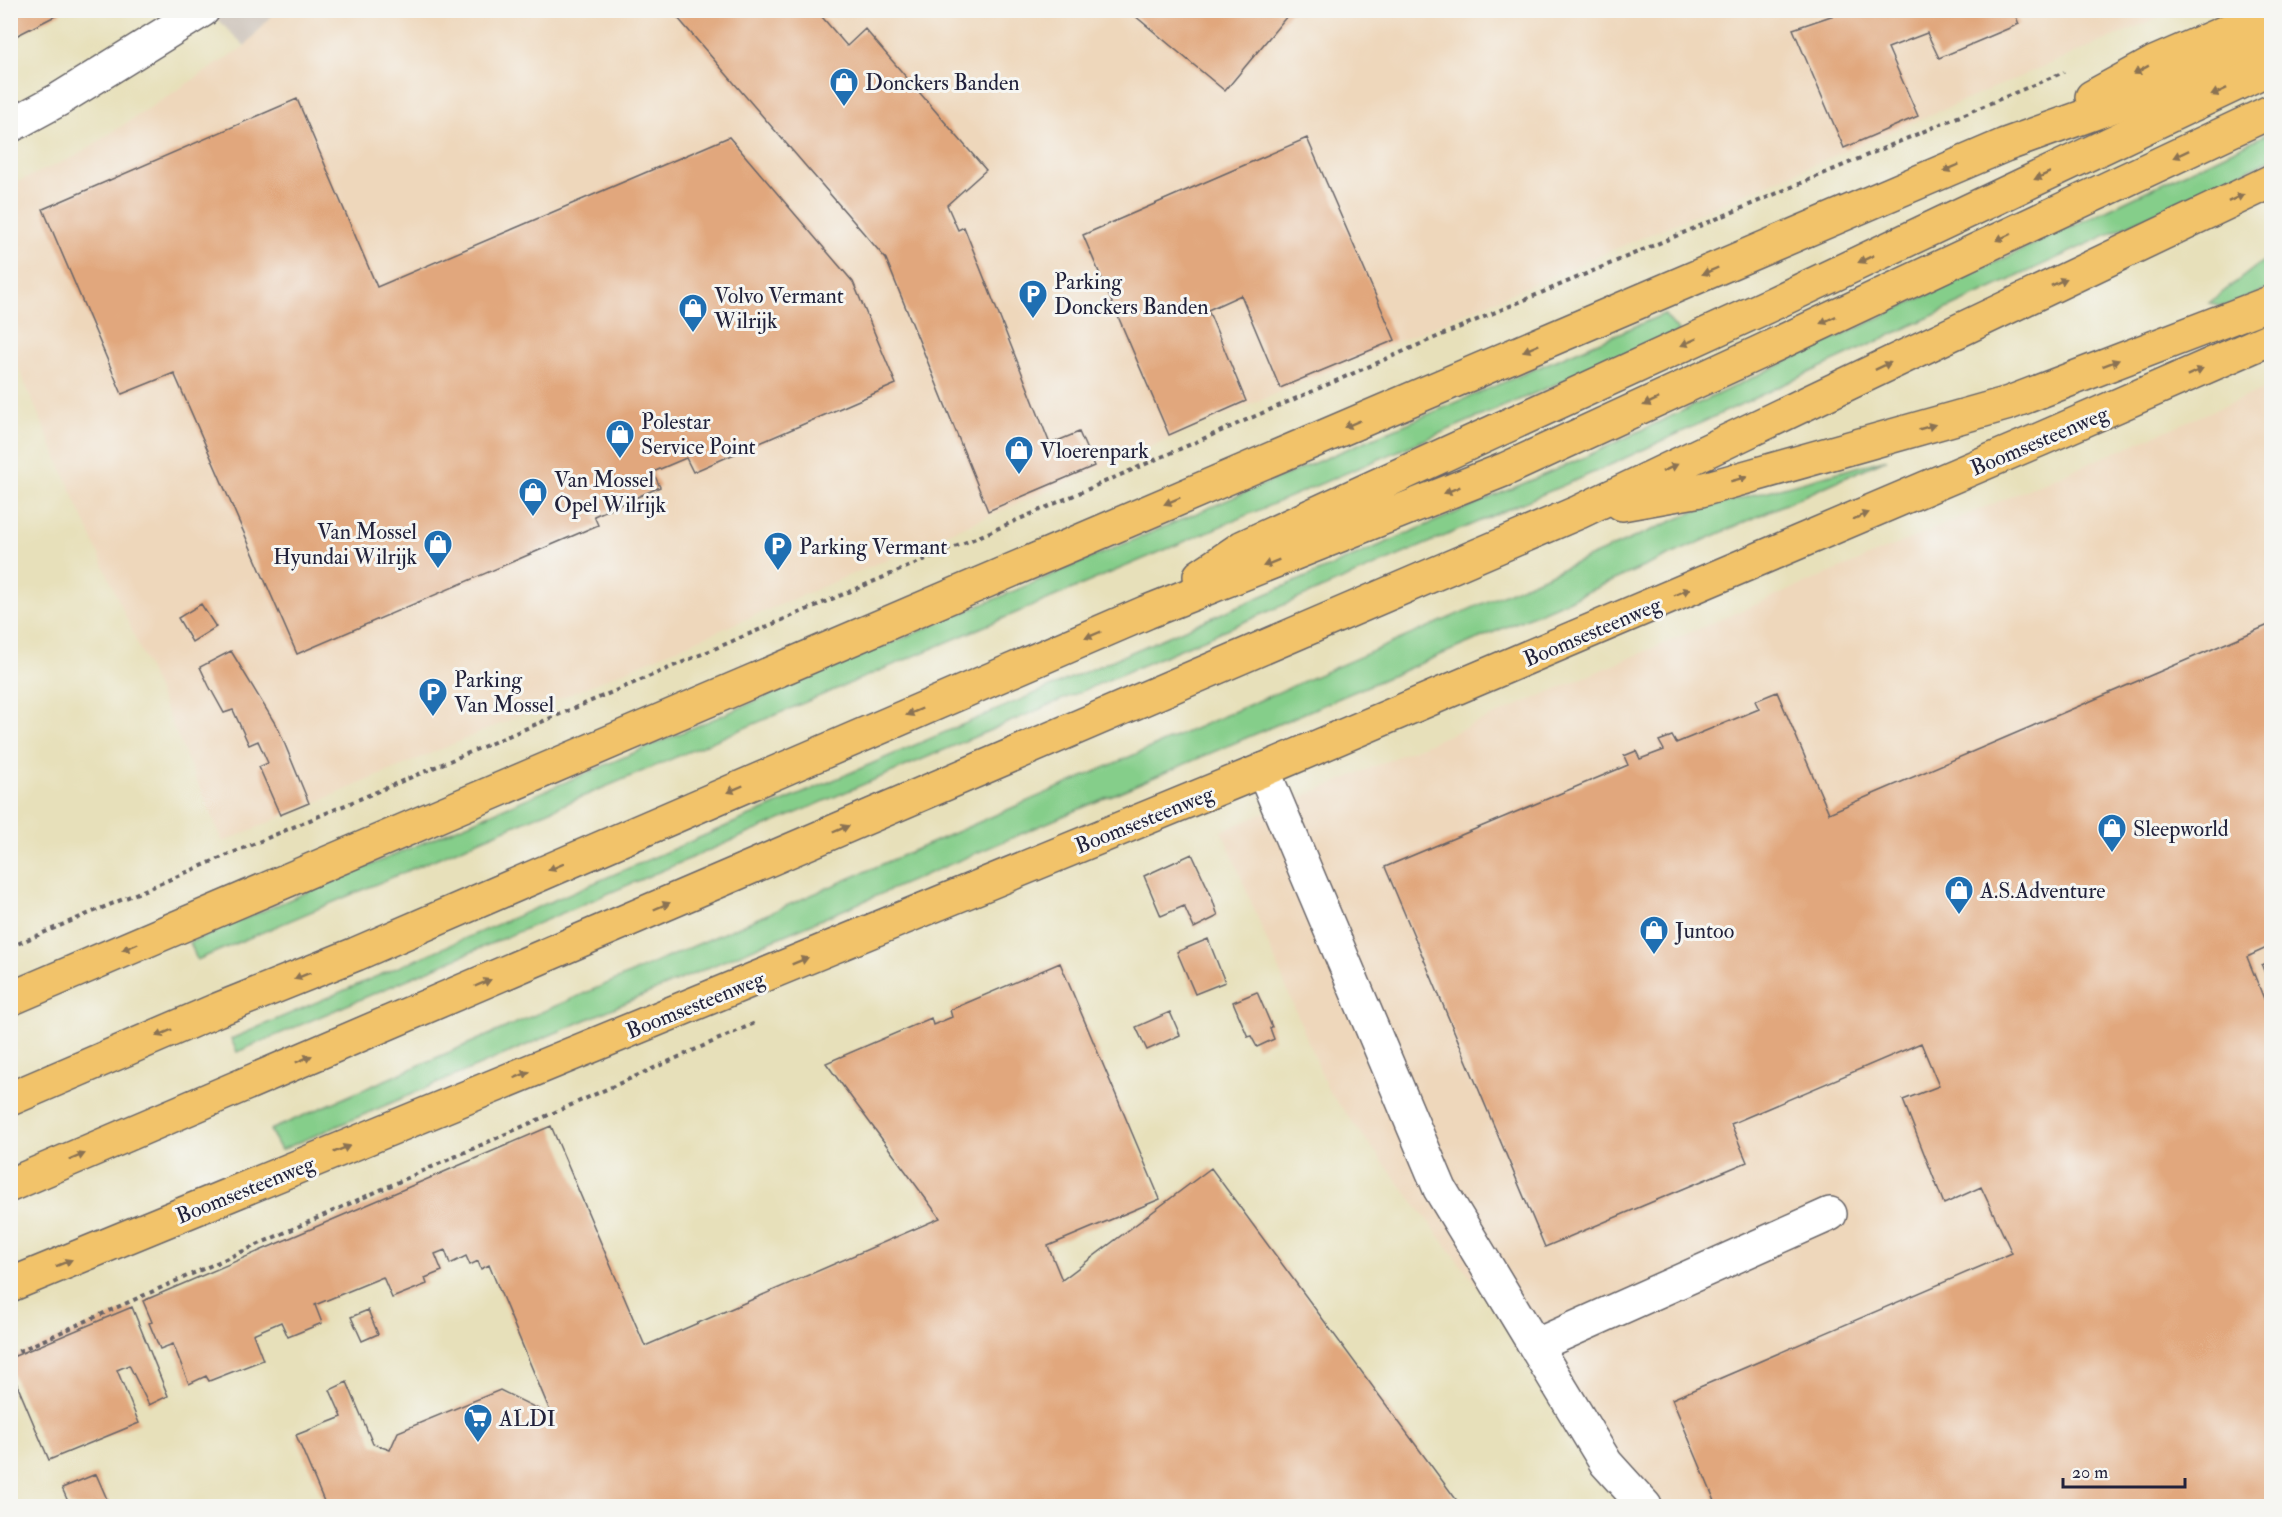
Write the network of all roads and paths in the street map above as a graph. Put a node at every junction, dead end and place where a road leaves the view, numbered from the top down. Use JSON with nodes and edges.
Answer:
{"nodes":[{"id":1,"x":203,"y":10,"type":"edge"},
{"id":2,"x":2271,"y":12,"type":"edge"},
{"id":3,"x":2271,"y":42,"type":"edge"},
{"id":4,"x":2271,"y":67,"type":"edge"},
{"id":5,"x":2065,"y":71,"type":"dead end"},
{"id":6,"x":2271,"y":111,"type":"edge"},
{"id":7,"x":10,"y":126,"type":"edge"},
{"id":8,"x":2005,"y":145,"type":"junction"},
{"id":9,"x":2271,"y":182,"type":"edge"},
{"id":10,"x":2271,"y":302,"type":"edge"},
{"id":11,"x":2271,"y":338,"type":"edge"},
{"id":12,"x":1579,"y":512,"type":"junction"},
{"id":13,"x":1147,"y":612,"type":"junction"},
{"id":14,"x":1263,"y":770,"type":"junction"},
{"id":15,"x":10,"y":947,"type":"edge"},
{"id":16,"x":10,"y":999,"type":"edge"},
{"id":17,"x":762,"y":1020,"type":"dead end"},
{"id":18,"x":10,"y":1099,"type":"edge"},
{"id":19,"x":10,"y":1185,"type":"edge"},
{"id":20,"x":1830,"y":1214,"type":"dead end"},
{"id":21,"x":17,"y":1278,"type":"edge"},
{"id":22,"x":1535,"y":1346,"type":"junction"},
{"id":23,"x":10,"y":1355,"type":"edge"},
{"id":24,"x":1645,"y":1506,"type":"edge"}],
"edges":[{"from":1,"to":7,"type":"street"},
{"from":2,"to":8,"type":"main road","one_way":true},
{"from":3,"to":8,"type":"main road"},
{"from":4,"to":13,"type":"main road","one_way":true},
{"from":5,"to":15,"type":"path"},
{"from":6,"to":13,"type":"main road","one_way":true},
{"from":8,"to":16,"type":"main road","one_way":true},
{"from":12,"to":9,"type":"main road","one_way":true},
{"from":12,"to":10,"type":"main road","one_way":true},
{"from":14,"to":11,"type":"main road","name":"Boomsesteenweg","one_way":true},
{"from":19,"to":12,"type":"main road","one_way":true},
{"from":13,"to":18,"type":"main road","one_way":true},
{"from":21,"to":14,"type":"main road","name":"Boomsesteenweg","one_way":true},
{"from":14,"to":22,"type":"street"},
{"from":17,"to":23,"type":"path"},
{"from":20,"to":22,"type":"street"},
{"from":22,"to":24,"type":"street"}]}
